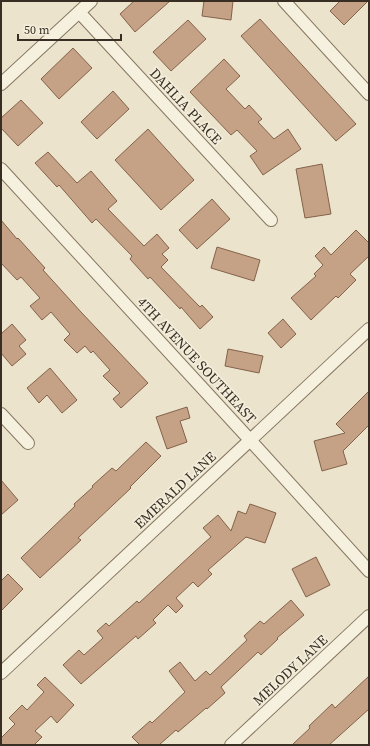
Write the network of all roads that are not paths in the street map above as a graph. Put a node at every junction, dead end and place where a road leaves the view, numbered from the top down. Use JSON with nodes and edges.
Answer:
{"nodes":[{"id":1,"x":91,"y":1,"type":"edge"},
{"id":2,"x":284,"y":1,"type":"edge"},
{"id":3,"x":79,"y":12,"type":"junction"},
{"id":4,"x":1,"y":84,"type":"edge"},
{"id":5,"x":369,"y":94,"type":"edge"},
{"id":6,"x":1,"y":169,"type":"edge"},
{"id":7,"x":271,"y":220,"type":"dead end"},
{"id":8,"x":369,"y":329,"type":"edge"},
{"id":9,"x":1,"y":414,"type":"edge"},
{"id":10,"x":250,"y":440,"type":"junction"},
{"id":11,"x":28,"y":443,"type":"dead end"},
{"id":12,"x":369,"y":571,"type":"edge"},
{"id":13,"x":369,"y":616,"type":"edge"},
{"id":14,"x":1,"y":673,"type":"edge"},
{"id":15,"x":231,"y":745,"type":"edge"}],
"edges":[{"from":1,"to":3,"type":"street"},
{"from":2,"to":5,"type":"street"},
{"from":3,"to":4,"type":"street"},
{"from":3,"to":7,"type":"street","name":"DAHLIA PLACE"},
{"from":6,"to":10,"type":"street","name":"4TH AVENUE SOUTHEAST"},
{"from":8,"to":10,"type":"street","name":"EMERALD LANE"},
{"from":9,"to":11,"type":"street"},
{"from":10,"to":12,"type":"street","name":"4TH AVENUE SOUTHEAST"},
{"from":10,"to":14,"type":"street","name":"EMERALD LANE"},
{"from":13,"to":15,"type":"street","name":"MELODY LANE"}]}
